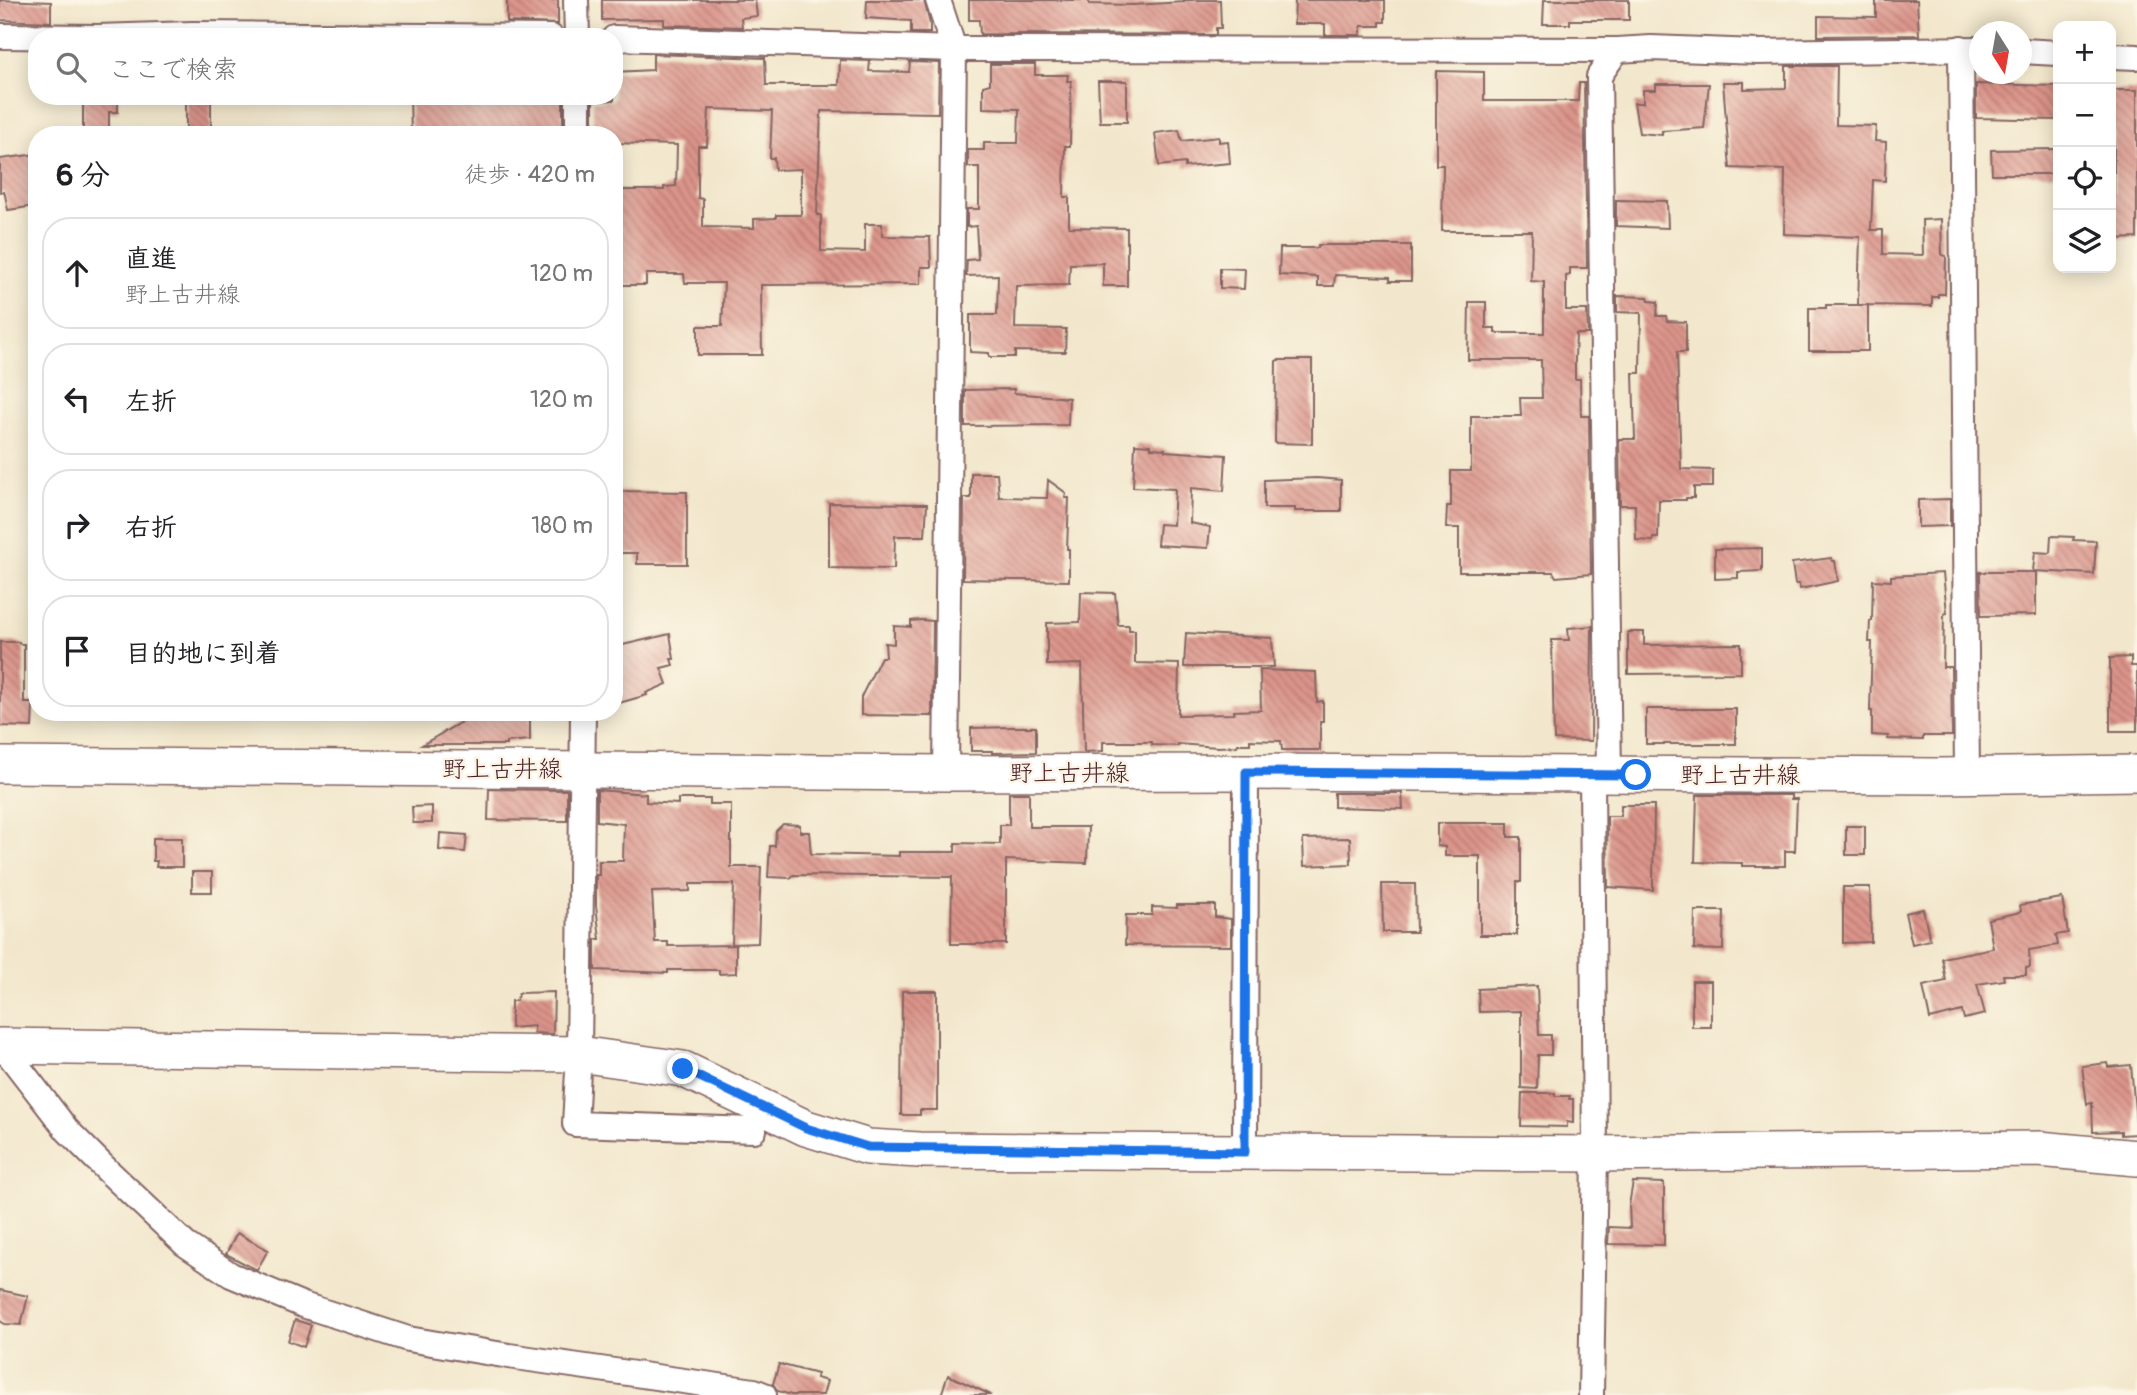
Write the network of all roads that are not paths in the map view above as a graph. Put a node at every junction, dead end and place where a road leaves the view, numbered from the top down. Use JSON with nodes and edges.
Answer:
{"nodes":[{"id":1,"x":576,"y":0,"type":"edge"},
{"id":2,"x":938,"y":0,"type":"edge"},
{"id":3,"x":577,"y":28,"type":"edge"},
{"id":4,"x":0,"y":36,"type":"edge"},
{"id":5,"x":28,"y":36,"type":"edge"},
{"id":6,"x":623,"y":38,"type":"edge"},
{"id":7,"x":1969,"y":48,"type":"edge"},
{"id":8,"x":954,"y":49,"type":"junction"},
{"id":9,"x":1617,"y":50,"type":"junction"},
{"id":10,"x":2032,"y":52,"type":"edge"},
{"id":11,"x":2053,"y":53,"type":"edge"},
{"id":12,"x":2116,"y":56,"type":"edge"},
{"id":13,"x":2137,"y":57,"type":"edge"},
{"id":14,"x":1970,"y":84,"type":"edge"},
{"id":15,"x":578,"y":105,"type":"edge"},
{"id":16,"x":578,"y":126,"type":"edge"},
{"id":17,"x":583,"y":721,"type":"edge"},
{"id":18,"x":0,"y":765,"type":"edge"},
{"id":19,"x":584,"y":769,"type":"junction"},
{"id":20,"x":1246,"y":772,"type":"junction"},
{"id":21,"x":946,"y":773,"type":"junction"},
{"id":22,"x":2137,"y":773,"type":"edge"},
{"id":23,"x":1601,"y":775,"type":"junction"},
{"id":24,"x":1967,"y":776,"type":"junction"},
{"id":25,"x":1,"y":1045,"type":"edge"},
{"id":26,"x":579,"y":1054,"type":"junction"},
{"id":27,"x":754,"y":1130,"type":"dead end"},
{"id":28,"x":1245,"y":1152,"type":"junction"},
{"id":29,"x":1595,"y":1154,"type":"junction"},
{"id":30,"x":2137,"y":1158,"type":"edge"},
{"id":31,"x":764,"y":1395,"type":"edge"},
{"id":32,"x":1591,"y":1395,"type":"edge"}],
"edges":[{"from":1,"to":3,"type":"street"},
{"from":2,"to":8,"type":"street"},
{"from":4,"to":5,"type":"street"},
{"from":6,"to":8,"type":"street"},
{"from":7,"to":9,"type":"street"},
{"from":8,"to":9,"type":"street"},
{"from":8,"to":21,"type":"street"},
{"from":9,"to":23,"type":"street"},
{"from":10,"to":11,"type":"street"},
{"from":12,"to":13,"type":"street"},
{"from":14,"to":24,"type":"street"},
{"from":15,"to":16,"type":"street"},
{"from":17,"to":19,"type":"street"},
{"from":18,"to":19,"type":"street","name":"野上古井線"},
{"from":19,"to":21,"type":"street","name":"野上古井線"},
{"from":19,"to":26,"type":"street"},
{"from":20,"to":21,"type":"street","name":"野上古井線"},
{"from":20,"to":23,"type":"street","name":"野上古井線"},
{"from":20,"to":28,"type":"street"},
{"from":22,"to":24,"type":"street","name":"野上古井線"},
{"from":23,"to":24,"type":"street","name":"野上古井線"},
{"from":23,"to":29,"type":"street"},
{"from":25,"to":26,"type":"street"},
{"from":25,"to":31,"type":"street"},
{"from":26,"to":27,"type":"street"},
{"from":26,"to":28,"type":"street"},
{"from":28,"to":29,"type":"street"},
{"from":29,"to":30,"type":"street"},
{"from":29,"to":32,"type":"street"}]}
